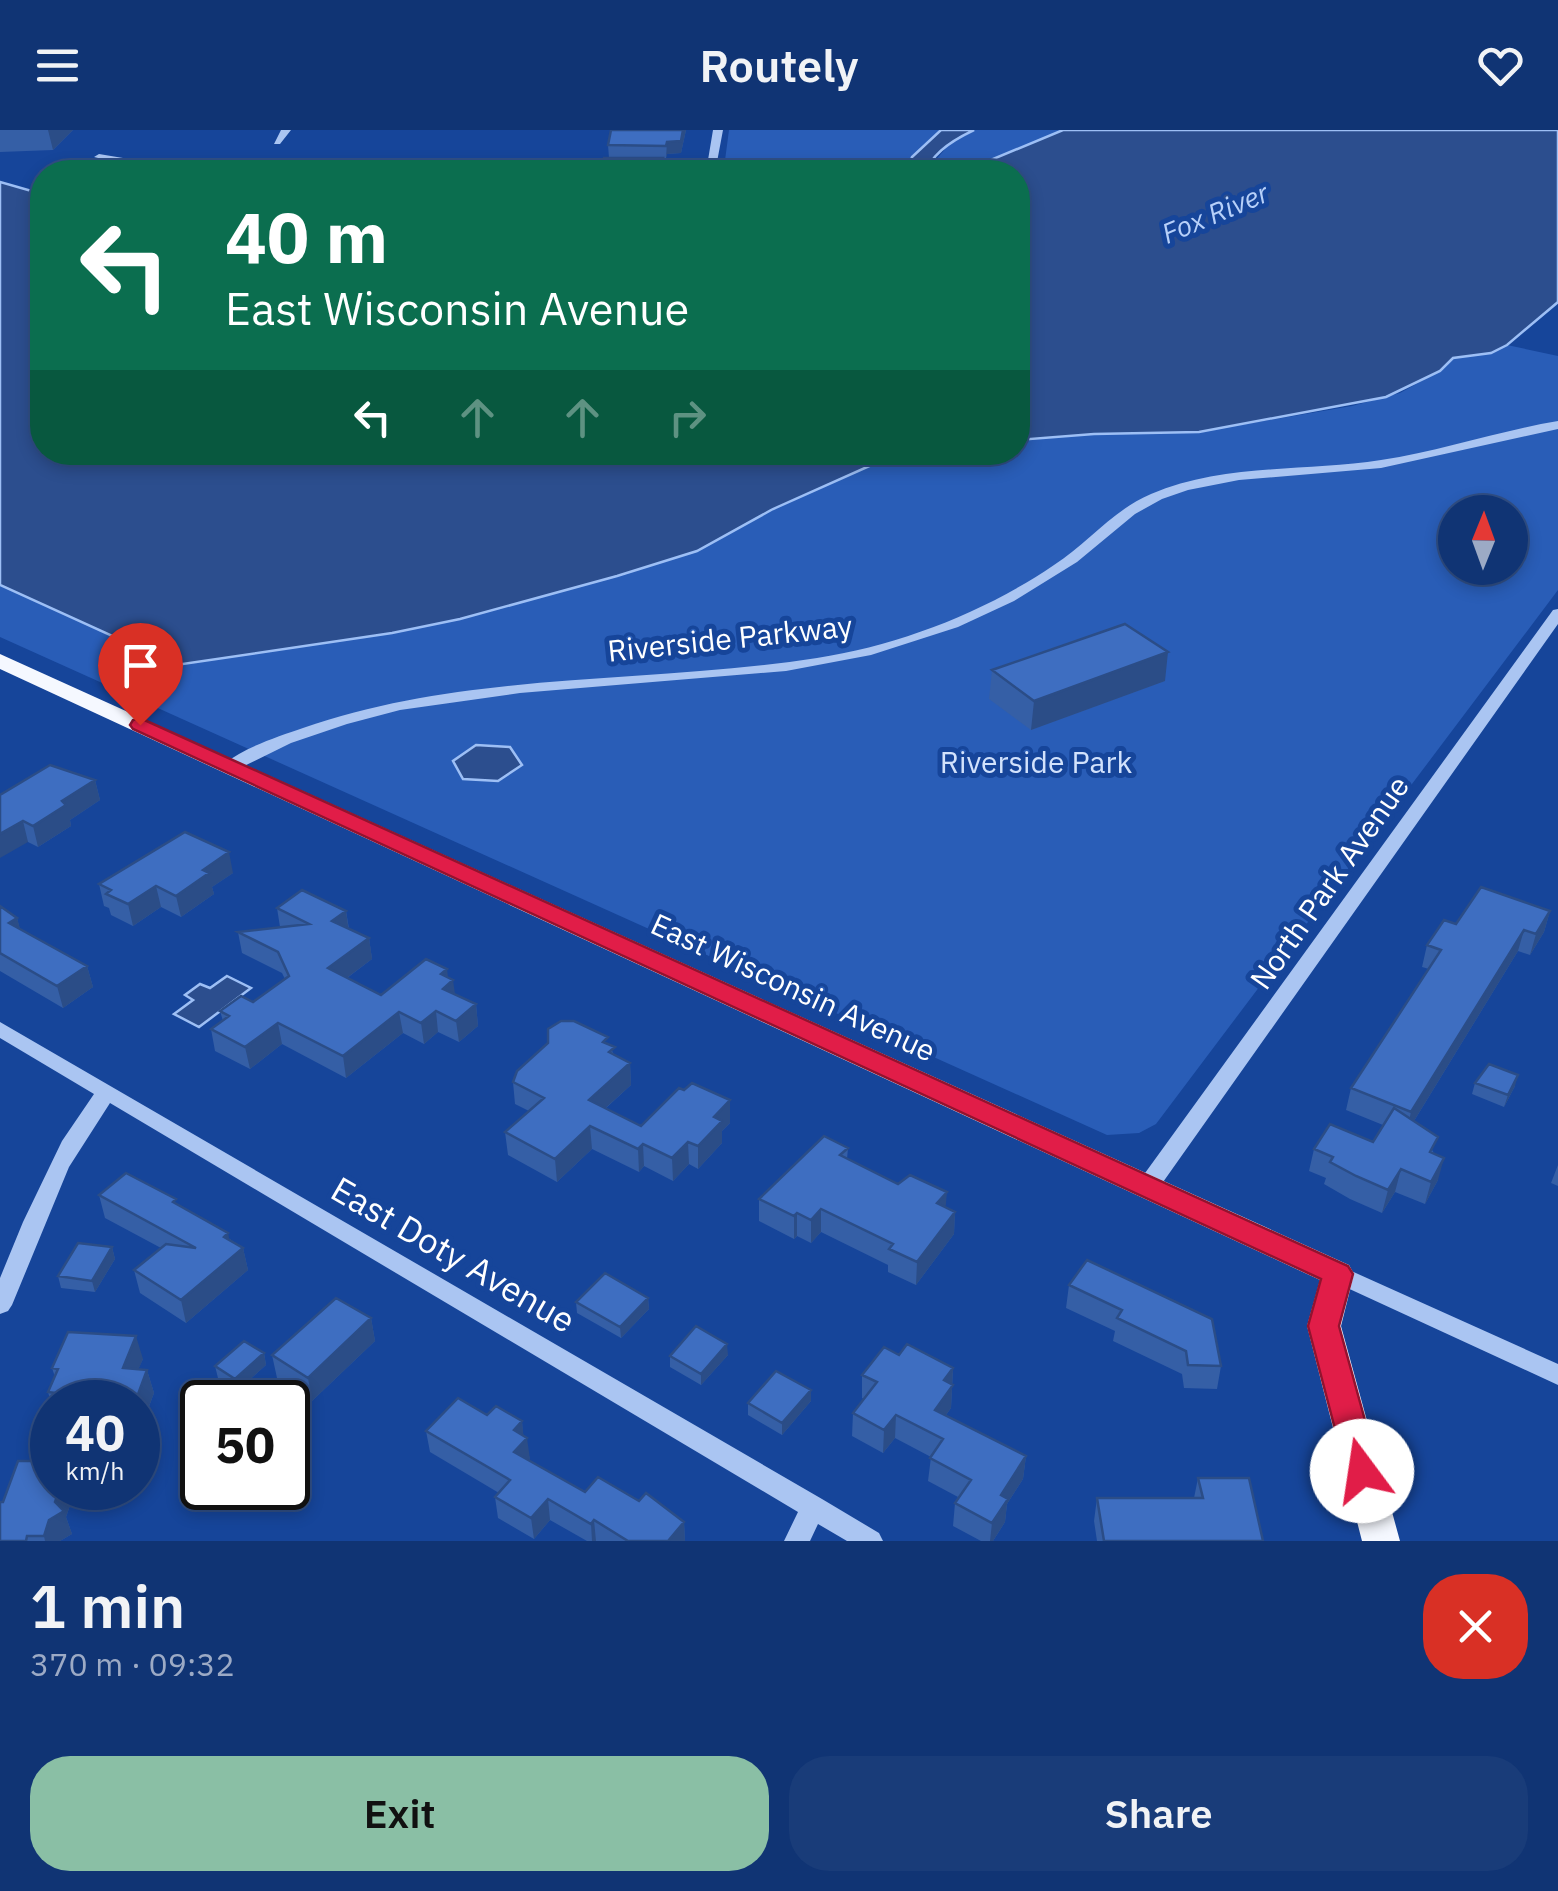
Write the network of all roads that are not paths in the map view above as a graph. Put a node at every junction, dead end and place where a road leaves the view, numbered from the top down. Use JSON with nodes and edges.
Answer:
{"nodes":[{"id":1,"x":286,"y":130,"type":"edge"},
{"id":2,"x":718,"y":130,"type":"edge"},
{"id":3,"x":277,"y":142,"type":"dead end"},
{"id":4,"x":99,"y":157,"type":"dead end"},
{"id":5,"x":158,"y":160,"type":"edge"},
{"id":6,"x":713,"y":160,"type":"edge"},
{"id":7,"x":1558,"y":425,"type":"edge"},
{"id":8,"x":1558,"y":613,"type":"edge"},
{"id":9,"x":0,"y":660,"type":"edge"},
{"id":10,"x":230,"y":766,"type":"junction"},
{"id":11,"x":0,"y":1028,"type":"edge"},
{"id":12,"x":107,"y":1092,"type":"junction"},
{"id":13,"x":1148,"y":1186,"type":"junction"},
{"id":14,"x":1338,"y":1274,"type":"junction"},
{"id":15,"x":0,"y":1306,"type":"edge"},
{"id":16,"x":1558,"y":1375,"type":"edge"},
{"id":17,"x":814,"y":1507,"type":"junction"},
{"id":18,"x":797,"y":1541,"type":"edge"},
{"id":19,"x":870,"y":1541,"type":"edge"},
{"id":20,"x":1381,"y":1541,"type":"edge"}],
"edges":[{"from":1,"to":3,"type":"street"},
{"from":2,"to":6,"type":"street"},
{"from":4,"to":5,"type":"street"},
{"from":7,"to":10,"type":"street","name":"Riverside Parkway"},
{"from":8,"to":13,"type":"street","name":"North Park Avenue"},
{"from":9,"to":10,"type":"main road","name":"East Wisconsin Avenue"},
{"from":10,"to":13,"type":"main road","name":"East Wisconsin Avenue"},
{"from":11,"to":12,"type":"street","name":"East Doty Avenue"},
{"from":12,"to":15,"type":"street"},
{"from":12,"to":17,"type":"street","name":"East Doty Avenue"},
{"from":13,"to":14,"type":"main road","name":"East Wisconsin Avenue"},
{"from":14,"to":16,"type":"street","name":"East Wisconsin Avenue"},
{"from":14,"to":20,"type":"main road"},
{"from":17,"to":18,"type":"street"},
{"from":17,"to":19,"type":"street","name":"East Doty Avenue"}]}
